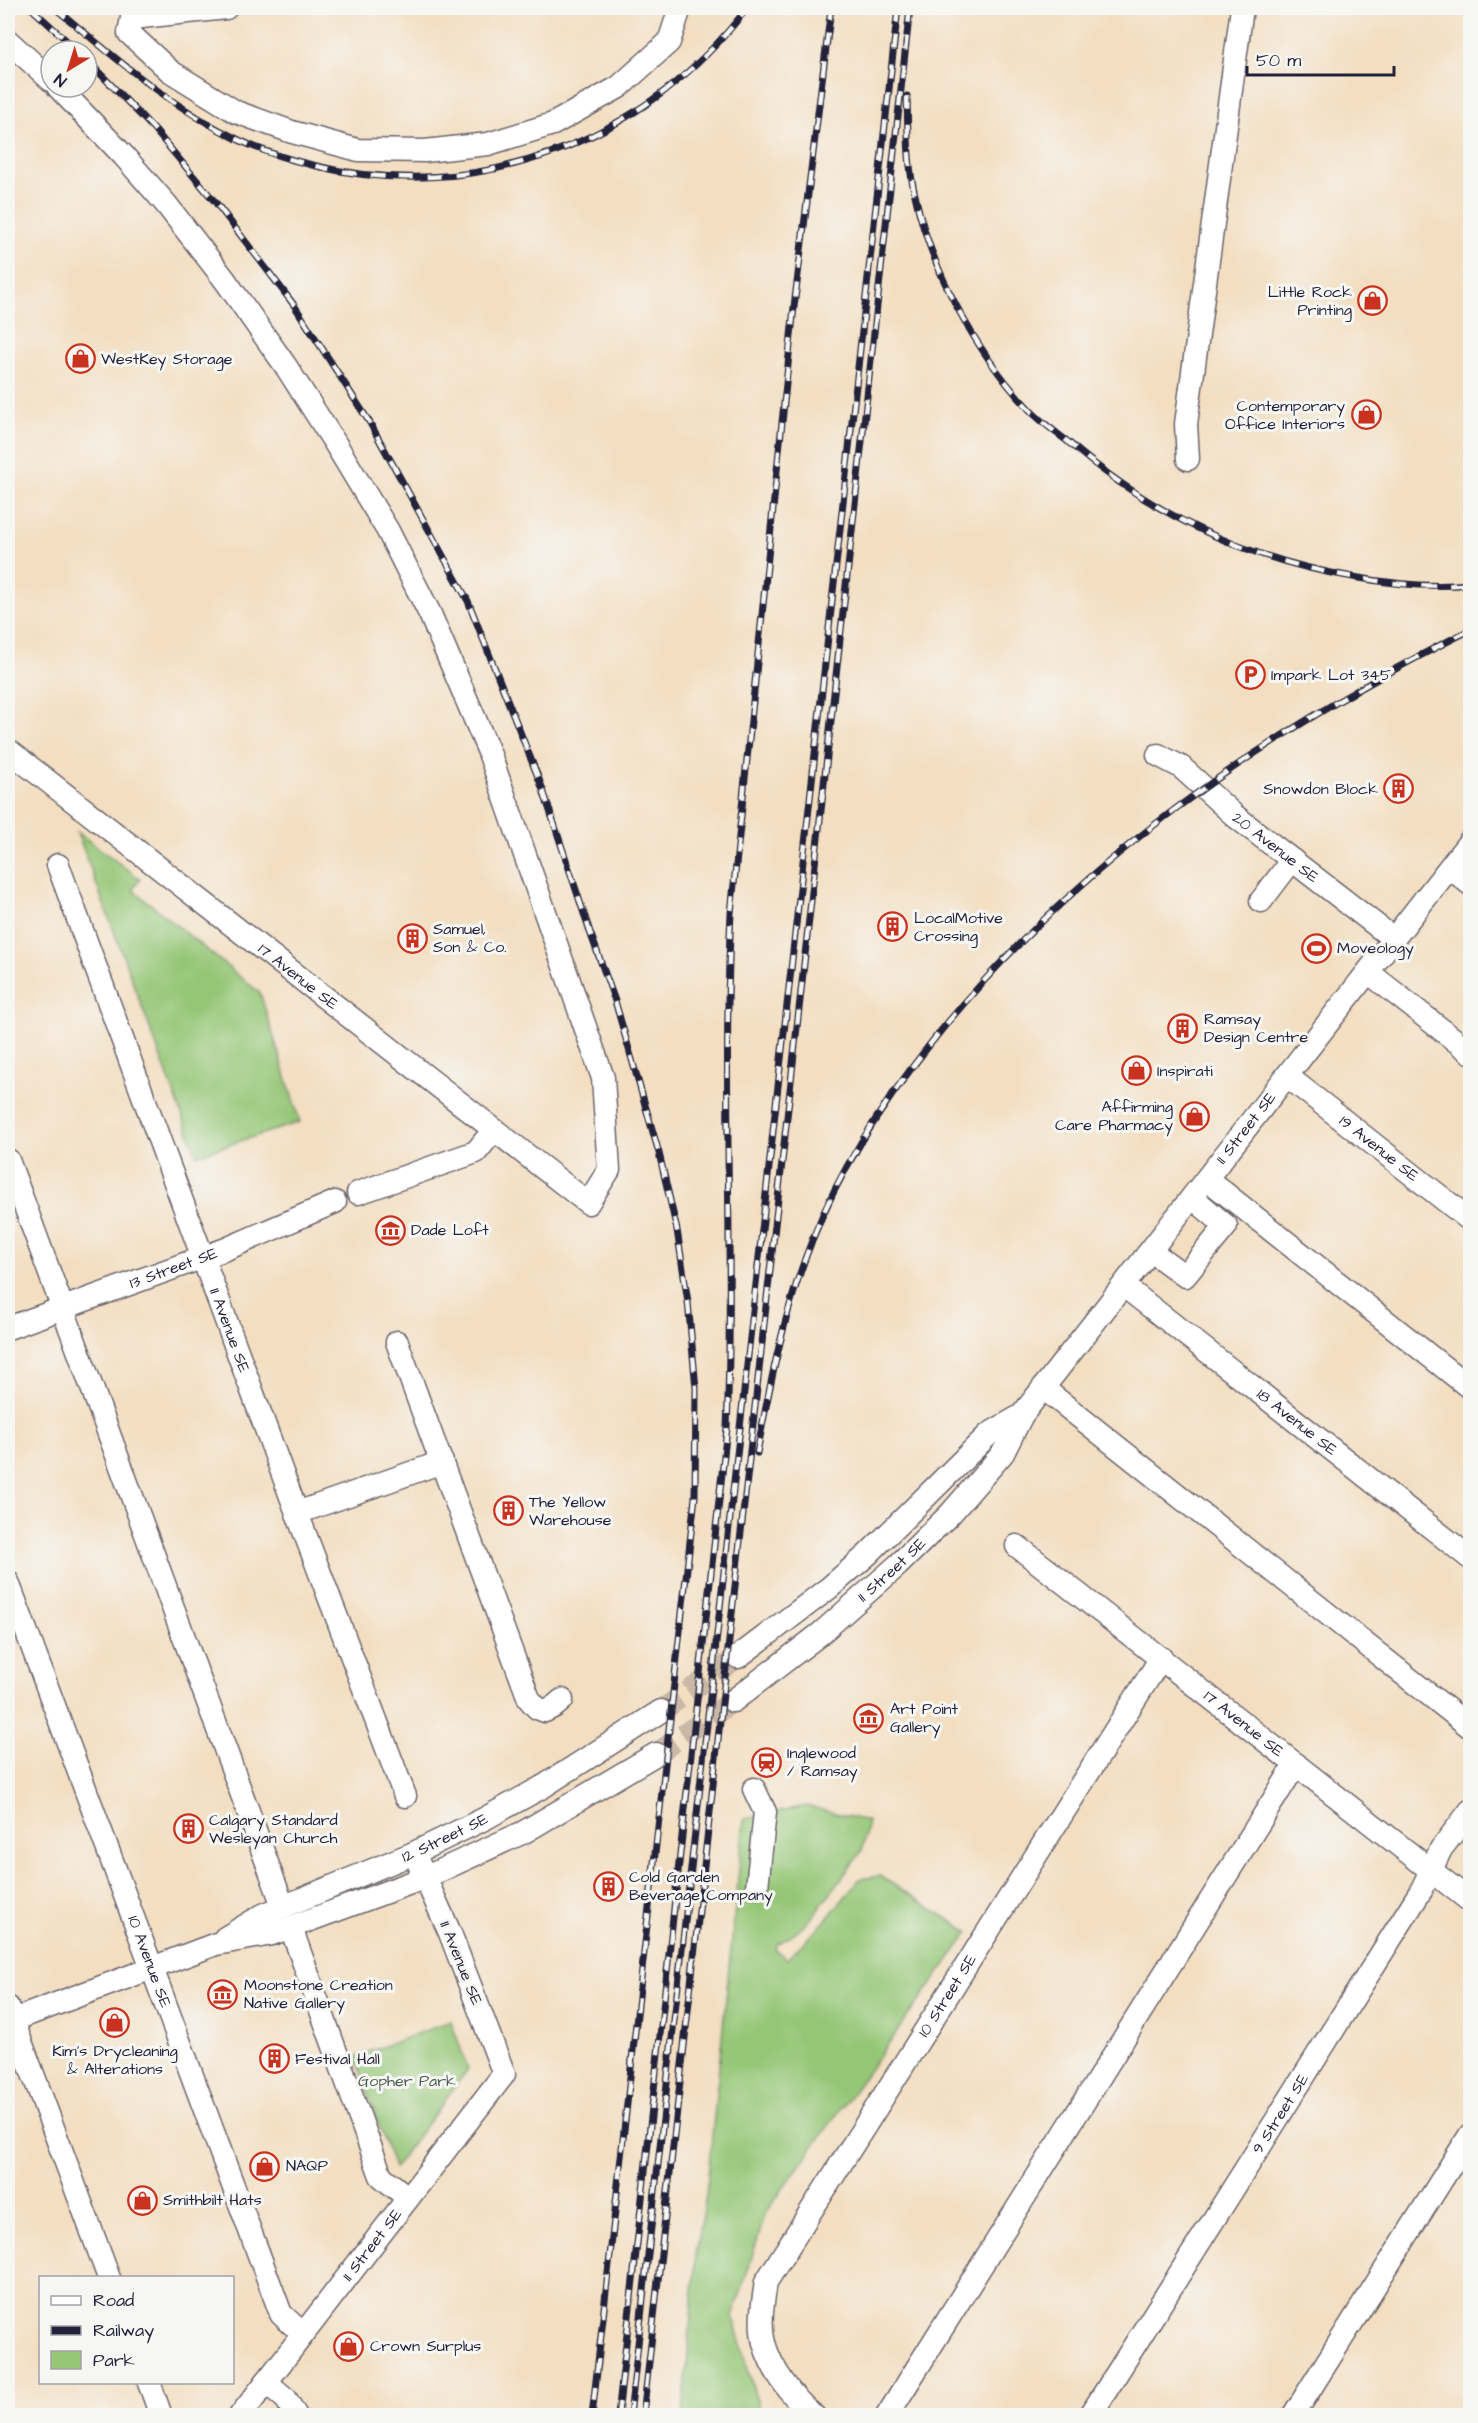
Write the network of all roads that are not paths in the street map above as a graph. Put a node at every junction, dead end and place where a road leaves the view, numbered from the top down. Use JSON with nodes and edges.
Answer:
{"nodes":[{"id":1,"x":226,"y":8,"type":"edge"},
{"id":2,"x":680,"y":8,"type":"edge"},
{"id":3,"x":1242,"y":8,"type":"edge"},
{"id":4,"x":126,"y":13,"type":"edge"},
{"id":5,"x":8,"y":41,"type":"edge"},
{"id":6,"x":39,"y":69,"type":"edge"},
{"id":7,"x":70,"y":99,"type":"edge"},
{"id":8,"x":1188,"y":459,"type":"dead end"},
{"id":9,"x":8,"y":750,"type":"edge"},
{"id":10,"x":1158,"y":755,"type":"dead end"},
{"id":11,"x":1470,"y":841,"type":"edge"},
{"id":12,"x":1292,"y":860,"type":"junction"},
{"id":13,"x":58,"y":865,"type":"dead end"},
{"id":14,"x":1450,"y":868,"type":"junction"},
{"id":15,"x":1470,"y":884,"type":"edge"},
{"id":16,"x":1261,"y":901,"type":"dead end"},
{"id":17,"x":1394,"y":939,"type":"junction"},
{"id":18,"x":1368,"y":972,"type":"junction"},
{"id":19,"x":1470,"y":1052,"type":"edge"},
{"id":20,"x":1287,"y":1076,"type":"junction"},
{"id":21,"x":494,"y":1130,"type":"junction"},
{"id":22,"x":8,"y":1160,"type":"edge"},
{"id":23,"x":1207,"y":1179,"type":"junction"},
{"id":24,"x":358,"y":1193,"type":"dead end"},
{"id":25,"x":1193,"y":1198,"type":"junction"},
{"id":26,"x":335,"y":1202,"type":"dead end"},
{"id":27,"x":1470,"y":1220,"type":"edge"},
{"id":28,"x":1151,"y":1251,"type":"junction"},
{"id":29,"x":202,"y":1258,"type":"junction"},
{"id":30,"x":1124,"y":1286,"type":"junction"},
{"id":31,"x":62,"y":1307,"type":"junction"},
{"id":32,"x":8,"y":1328,"type":"edge"},
{"id":33,"x":397,"y":1342,"type":"dead end"},
{"id":34,"x":1043,"y":1388,"type":"junction"},
{"id":35,"x":1470,"y":1388,"type":"edge"},
{"id":36,"x":1022,"y":1415,"type":"junction"},
{"id":37,"x":441,"y":1462,"type":"junction"},
{"id":38,"x":297,"y":1513,"type":"junction"},
{"id":39,"x":1017,"y":1546,"type":"dead end"},
{"id":40,"x":1470,"y":1558,"type":"edge"},
{"id":41,"x":8,"y":1582,"type":"edge"},
{"id":42,"x":738,"y":1657,"type":"tunnel mouth"},
{"id":43,"x":1161,"y":1658,"type":"junction"},
{"id":44,"x":562,"y":1700,"type":"dead end"},
{"id":45,"x":733,"y":1701,"type":"tunnel mouth"},
{"id":46,"x":661,"y":1712,"type":"tunnel mouth"},
{"id":47,"x":1470,"y":1727,"type":"edge"},
{"id":48,"x":656,"y":1754,"type":"tunnel mouth"},
{"id":49,"x":1296,"y":1764,"type":"junction"},
{"id":50,"x":754,"y":1790,"type":"dead end"},
{"id":51,"x":405,"y":1796,"type":"dead end"},
{"id":52,"x":1470,"y":1811,"type":"edge"},
{"id":53,"x":414,"y":1853,"type":"junction"},
{"id":54,"x":1431,"y":1869,"type":"junction"},
{"id":55,"x":424,"y":1878,"type":"junction"},
{"id":56,"x":757,"y":1887,"type":"dead end"},
{"id":57,"x":1470,"y":1900,"type":"edge"},
{"id":58,"x":283,"y":1906,"type":"junction"},
{"id":59,"x":291,"y":1928,"type":"junction"},
{"id":60,"x":216,"y":1944,"type":"junction"},
{"id":61,"x":151,"y":1967,"type":"junction"},
{"id":62,"x":9,"y":2016,"type":"edge"},
{"id":63,"x":504,"y":2074,"type":"joint"},
{"id":64,"x":1470,"y":2135,"type":"edge"},
{"id":65,"x":408,"y":2198,"type":"junction"},
{"id":66,"x":110,"y":2276,"type":"edge"},
{"id":67,"x":303,"y":2334,"type":"junction"},
{"id":68,"x":266,"y":2382,"type":"junction"},
{"id":69,"x":150,"y":2384,"type":"edge"},
{"id":70,"x":161,"y":2415,"type":"edge"},
{"id":71,"x":240,"y":2415,"type":"edge"},
{"id":72,"x":296,"y":2415,"type":"edge"},
{"id":73,"x":814,"y":2415,"type":"edge"},
{"id":74,"x":887,"y":2415,"type":"edge"},
{"id":75,"x":1090,"y":2415,"type":"edge"},
{"id":76,"x":1293,"y":2415,"type":"edge"}],
"edges":[{"from":1,"to":4,"type":"street"},
{"from":2,"to":4,"type":"street"},
{"from":3,"to":8,"type":"street"},
{"from":5,"to":6,"type":"street"},
{"from":7,"to":21,"type":"street","name":"17 Avenue SE"},
{"from":9,"to":21,"type":"street","name":"17 Avenue SE"},
{"from":10,"to":12,"type":"street","name":"20 Avenue SE"},
{"from":11,"to":14,"type":"street","name":"11 Street SE"},
{"from":12,"to":16,"type":"street"},
{"from":12,"to":17,"type":"street","name":"20 Avenue SE"},
{"from":13,"to":29,"type":"street","name":"11 Avenue SE"},
{"from":14,"to":15,"type":"street"},
{"from":14,"to":17,"type":"street","name":"11 Street SE"},
{"from":17,"to":18,"type":"street","name":"11 Street SE"},
{"from":18,"to":19,"type":"street"},
{"from":18,"to":20,"type":"street","name":"11 Street SE"},
{"from":20,"to":23,"type":"street","name":"11 Street SE"},
{"from":20,"to":27,"type":"street","name":"19 Avenue SE"},
{"from":21,"to":24,"type":"street"},
{"from":22,"to":31,"type":"street"},
{"from":23,"to":25,"type":"street","name":"11 Street SE"},
{"from":23,"to":35,"type":"street"},
{"from":25,"to":28,"type":"street","name":"11 Street SE"},
{"from":25,"to":28,"type":"street"},
{"from":26,"to":29,"type":"street","name":"13 Street SE"},
{"from":28,"to":30,"type":"street","name":"11 Street SE"},
{"from":29,"to":31,"type":"street","name":"13 Street SE"},
{"from":29,"to":38,"type":"street","name":"11 Avenue SE"},
{"from":30,"to":34,"type":"street","name":"11 Street SE"},
{"from":30,"to":40,"type":"street","name":"18 Avenue SE"},
{"from":31,"to":32,"type":"street","name":"13 Street SE"},
{"from":31,"to":58,"type":"street"},
{"from":33,"to":37,"type":"street"},
{"from":34,"to":36,"type":"street","name":"11 Street SE"},
{"from":34,"to":47,"type":"street"},
{"from":36,"to":42,"type":"street","name":"11 Street SE"},
{"from":36,"to":45,"type":"street","name":"11 Street SE"},
{"from":37,"to":38,"type":"street"},
{"from":37,"to":44,"type":"street"},
{"from":38,"to":51,"type":"street","name":"11 Avenue SE"},
{"from":39,"to":43,"type":"street","name":"17 Avenue SE"},
{"from":41,"to":61,"type":"street","name":"10 Avenue SE"},
{"from":43,"to":49,"type":"street","name":"17 Avenue SE"},
{"from":43,"to":73,"type":"street","name":"10 Street SE"},
{"from":46,"to":53,"type":"street","name":"12 Street SE"},
{"from":48,"to":55,"type":"street","name":"12 Street SE"},
{"from":49,"to":54,"type":"street","name":"17 Avenue SE"},
{"from":49,"to":74,"type":"street"},
{"from":50,"to":56,"type":"street"},
{"from":52,"to":54,"type":"street","name":"9 Street SE"},
{"from":53,"to":55,"type":"street","name":"11 Avenue SE"},
{"from":53,"to":58,"type":"street","name":"12 Street SE"},
{"from":54,"to":57,"type":"street","name":"17 Avenue SE"},
{"from":54,"to":75,"type":"street","name":"9 Street SE"},
{"from":55,"to":59,"type":"street","name":"12 Street SE"},
{"from":55,"to":63,"type":"street","name":"11 Avenue SE"},
{"from":58,"to":60,"type":"street","name":"12 Street SE"},
{"from":59,"to":60,"type":"street","name":"12 Street SE"},
{"from":59,"to":65,"type":"street"},
{"from":60,"to":61,"type":"street","name":"12 Street SE"},
{"from":61,"to":62,"type":"street","name":"12 Street SE"},
{"from":61,"to":67,"type":"street","name":"10 Avenue SE"},
{"from":62,"to":66,"type":"street"},
{"from":63,"to":65,"type":"street","name":"11 Street SE"},
{"from":64,"to":76,"type":"street"},
{"from":65,"to":67,"type":"street","name":"11 Street SE"},
{"from":67,"to":68,"type":"street","name":"11 Street SE"},
{"from":68,"to":71,"type":"street","name":"11 Street SE"},
{"from":68,"to":72,"type":"street"},
{"from":69,"to":70,"type":"street"}]}
